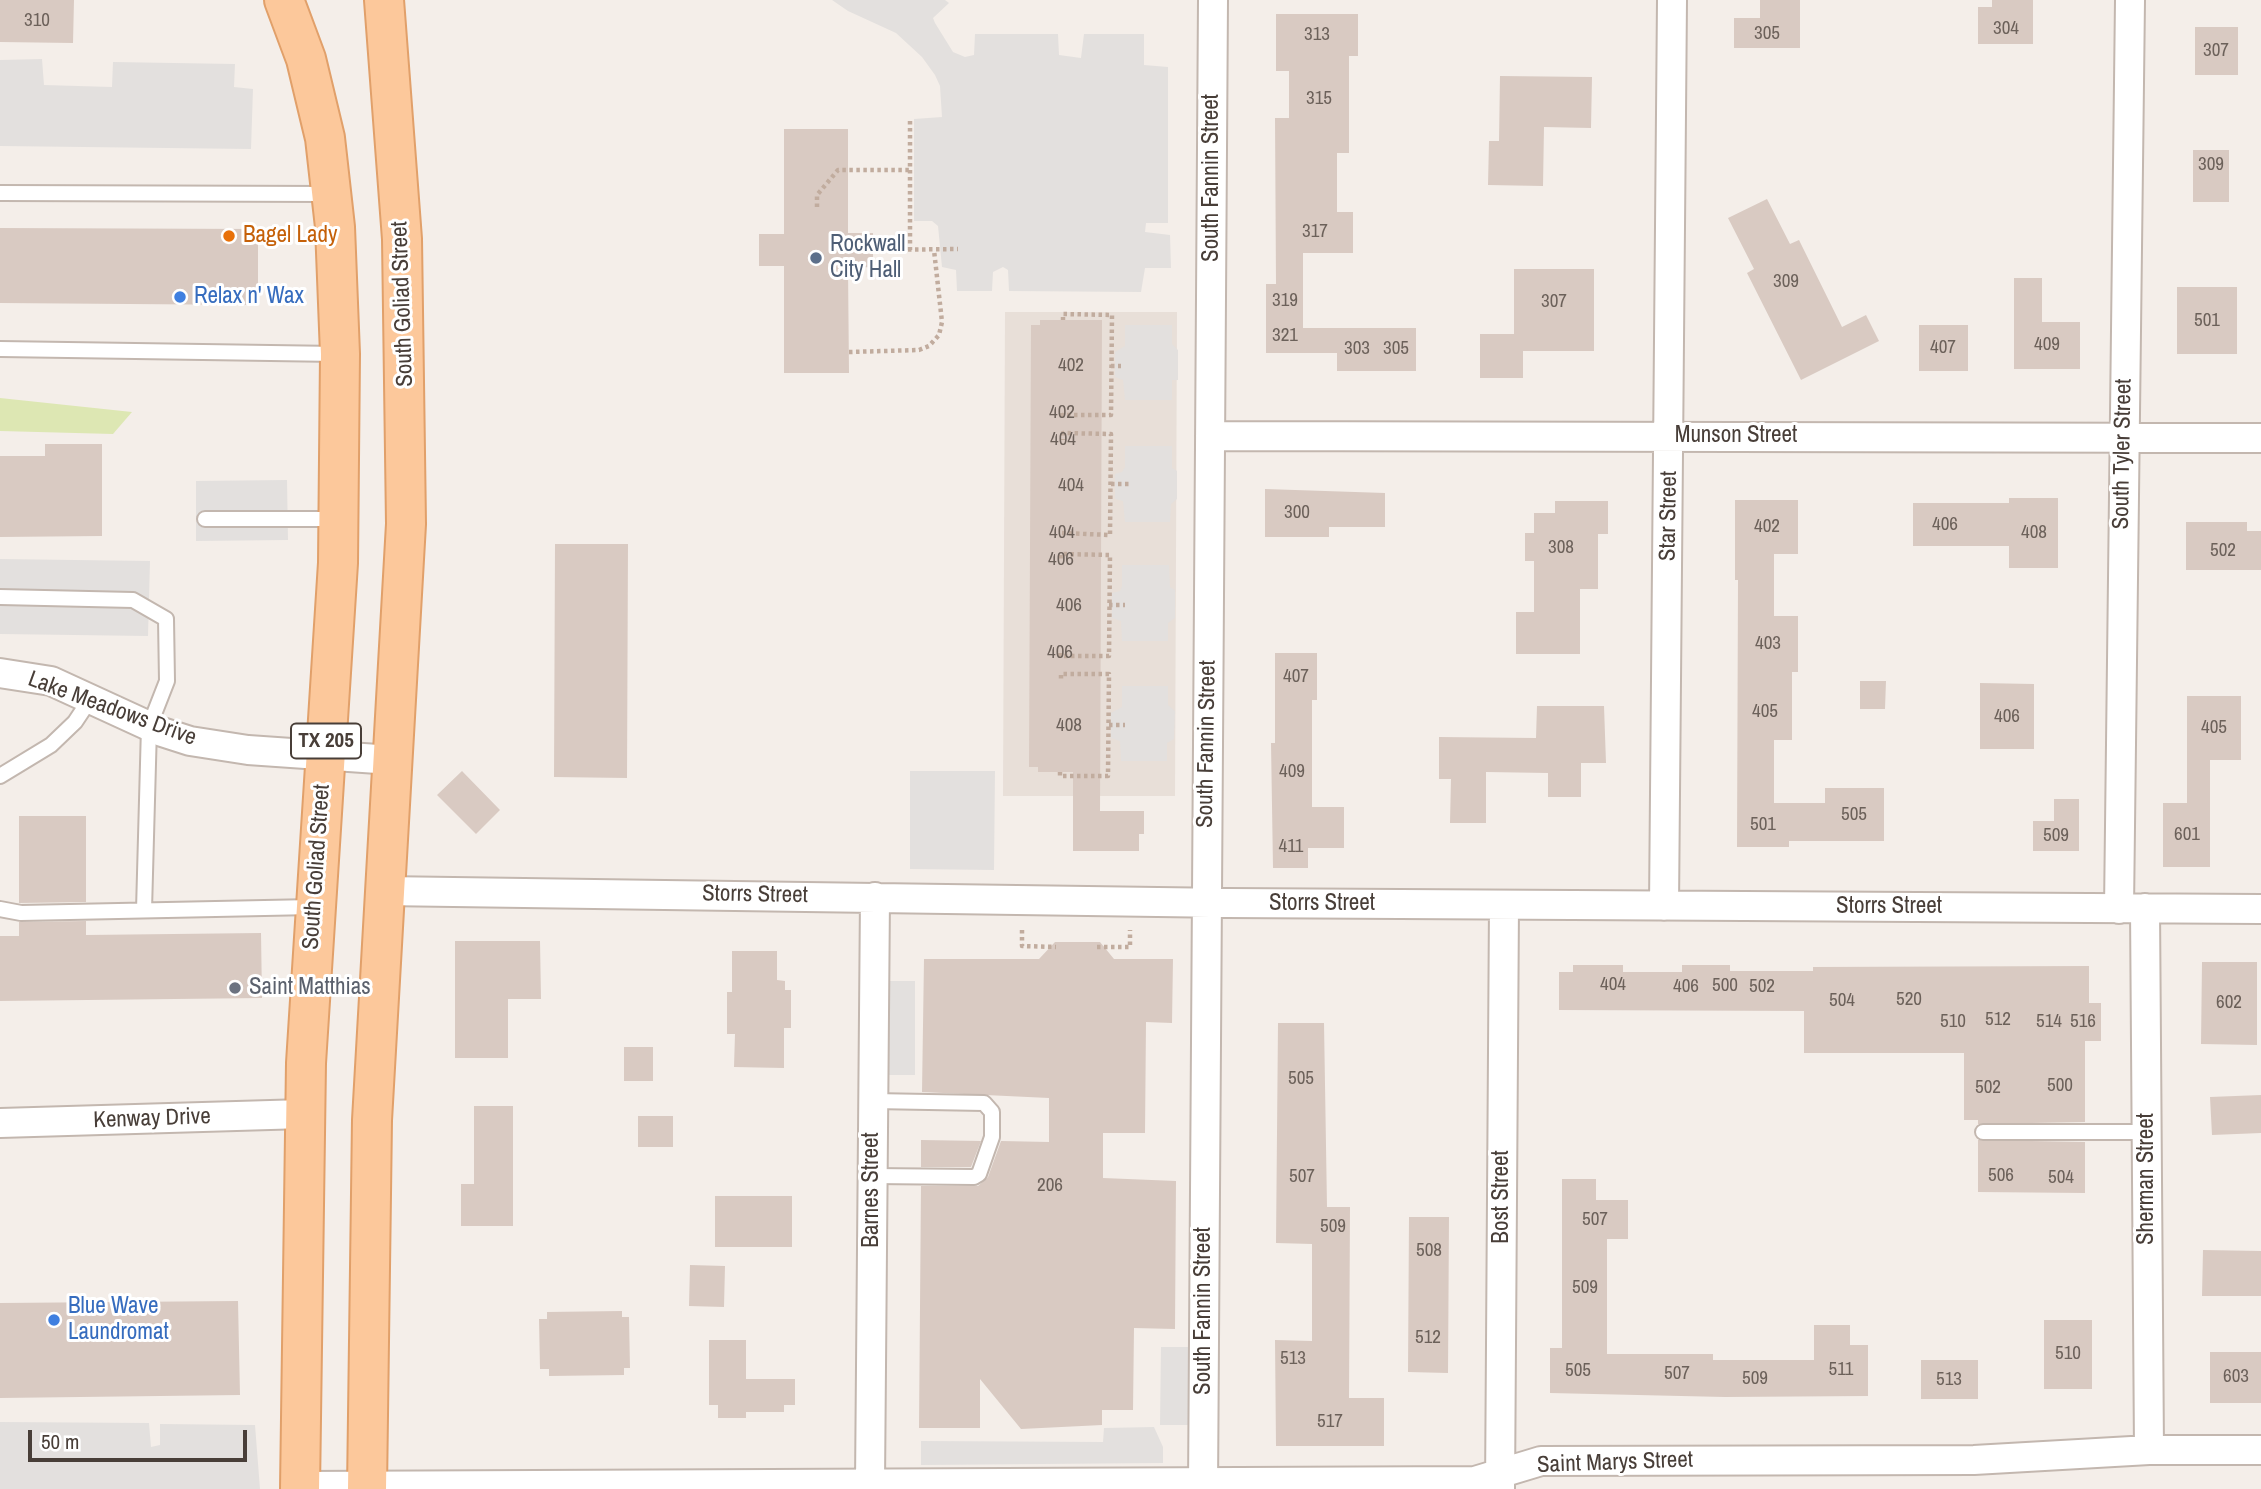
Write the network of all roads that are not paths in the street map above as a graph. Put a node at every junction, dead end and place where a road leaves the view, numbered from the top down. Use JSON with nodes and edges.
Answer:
{"nodes":[{"id":1,"x":284,"y":0,"type":"edge"},
{"id":2,"x":384,"y":0,"type":"edge"},
{"id":3,"x":1213,"y":0,"type":"edge"},
{"id":4,"x":1672,"y":0,"type":"edge"},
{"id":5,"x":2130,"y":0,"type":"edge"},
{"id":6,"x":0,"y":193,"type":"edge"},
{"id":7,"x":333,"y":194,"type":"junction"},
{"id":8,"x":0,"y":349,"type":"edge"},
{"id":9,"x":340,"y":354,"type":"junction"},
{"id":10,"x":1210,"y":436,"type":"junction"},
{"id":11,"x":1670,"y":436,"type":"junction"},
{"id":12,"x":2122,"y":438,"type":"junction"},
{"id":13,"x":2261,"y":438,"type":"edge"},
{"id":14,"x":205,"y":519,"type":"dead end"},
{"id":15,"x":338,"y":519,"type":"junction"},
{"id":16,"x":0,"y":597,"type":"edge"},
{"id":17,"x":0,"y":673,"type":"edge"},
{"id":18,"x":91,"y":698,"type":"junction"},
{"id":19,"x":149,"y":726,"type":"junction"},
{"id":20,"x":325,"y":754,"type":"junction"},
{"id":21,"x":392,"y":760,"type":"junction"},
{"id":22,"x":0,"y":776,"type":"edge"},
{"id":23,"x":383,"y":891,"type":"junction"},
{"id":24,"x":875,"y":897,"type":"junction"},
{"id":25,"x":1205,"y":903,"type":"junction"},
{"id":26,"x":1504,"y":905,"type":"junction"},
{"id":27,"x":1664,"y":906,"type":"junction"},
{"id":28,"x":314,"y":907,"type":"junction"},
{"id":29,"x":0,"y":909,"type":"edge"},
{"id":30,"x":2132,"y":909,"type":"junction"},
{"id":31,"x":2261,"y":909,"type":"edge"},
{"id":32,"x":144,"y":910,"type":"junction"},
{"id":33,"x":873,"y":1101,"type":"junction"},
{"id":34,"x":304,"y":1114,"type":"junction"},
{"id":35,"x":0,"y":1123,"type":"edge"},
{"id":36,"x":1983,"y":1132,"type":"dead end"},
{"id":37,"x":2146,"y":1132,"type":"junction"},
{"id":38,"x":873,"y":1176,"type":"junction"},
{"id":39,"x":2149,"y":1450,"type":"junction"},
{"id":40,"x":2261,"y":1450,"type":"edge"},
{"id":41,"x":1500,"y":1481,"type":"edge"},
{"id":42,"x":870,"y":1483,"type":"junction"},
{"id":43,"x":1203,"y":1485,"type":"edge"},
{"id":44,"x":962,"y":1486,"type":"edge"},
{"id":45,"x":536,"y":1487,"type":"edge"},
{"id":46,"x":300,"y":1488,"type":"edge"},
{"id":47,"x":367,"y":1488,"type":"edge"}],
"edges":[{"from":1,"to":7,"type":"main road","name":"South Goliad Street","number":"TX 205"},
{"from":2,"to":21,"type":"main road","name":"South Goliad Street","number":"TX 205"},
{"from":3,"to":10,"type":"street","name":"South Fannin Street"},
{"from":4,"to":11,"type":"street","name":"Star Street"},
{"from":5,"to":12,"type":"street","name":"South Tyler Street"},
{"from":6,"to":7,"type":"lane"},
{"from":7,"to":9,"type":"main road","name":"South Goliad Street","number":"TX 205"},
{"from":8,"to":9,"type":"lane"},
{"from":9,"to":15,"type":"main road","name":"South Goliad Street","number":"TX 205"},
{"from":10,"to":11,"type":"street","name":"Munson Street"},
{"from":10,"to":25,"type":"street","name":"South Fannin Street"},
{"from":11,"to":12,"type":"street","name":"Munson Street"},
{"from":11,"to":27,"type":"street","name":"Star Street"},
{"from":12,"to":13,"type":"street","name":"Munson Street"},
{"from":12,"to":30,"type":"street","name":"South Tyler Street"},
{"from":14,"to":15,"type":"lane"},
{"from":15,"to":20,"type":"main road","name":"South Goliad Street","number":"TX 205"},
{"from":16,"to":19,"type":"lane"},
{"from":17,"to":18,"type":"street","name":"Lake Meadows Drive"},
{"from":18,"to":19,"type":"street","name":"Lake Meadows Drive"},
{"from":18,"to":22,"type":"lane"},
{"from":19,"to":20,"type":"street","name":"Lake Meadows Drive"},
{"from":19,"to":32,"type":"lane"},
{"from":20,"to":21,"type":"street","name":"Lake Meadows Drive"},
{"from":20,"to":28,"type":"main road","name":"South Goliad Street","number":"TX 205"},
{"from":21,"to":23,"type":"main road","name":"South Goliad Street","number":"TX 205"},
{"from":23,"to":24,"type":"street","name":"Storrs Street"},
{"from":23,"to":47,"type":"main road","name":"South Goliad Street","number":"TX 205"},
{"from":24,"to":25,"type":"street","name":"Storrs Street"},
{"from":24,"to":33,"type":"street","name":"Barnes Street"},
{"from":25,"to":26,"type":"street","name":"Storrs Street"},
{"from":25,"to":43,"type":"street","name":"South Fannin Street"},
{"from":26,"to":27,"type":"street","name":"Storrs Street"},
{"from":26,"to":41,"type":"street","name":"Bost Street"},
{"from":27,"to":30,"type":"street","name":"Storrs Street"},
{"from":28,"to":32,"type":"lane"},
{"from":28,"to":34,"type":"main road","name":"South Goliad Street","number":"TX 205"},
{"from":29,"to":32,"type":"lane"},
{"from":30,"to":31,"type":"street","name":"Storrs Street"},
{"from":30,"to":37,"type":"street","name":"Sherman Street"},
{"from":33,"to":38,"type":"street","name":"Barnes Street"},
{"from":33,"to":38,"type":"lane"},
{"from":34,"to":35,"type":"street","name":"Kenway Drive"},
{"from":34,"to":46,"type":"main road","name":"South Goliad Street","number":"TX 205"},
{"from":36,"to":37,"type":"lane"},
{"from":37,"to":39,"type":"street","name":"Sherman Street"},
{"from":38,"to":42,"type":"street","name":"Barnes Street"},
{"from":39,"to":40,"type":"street","name":"Saint Marys Street"},
{"from":39,"to":41,"type":"street","name":"Saint Marys Street"},
{"from":41,"to":43,"type":"street","name":"Saint Marys Street"},
{"from":42,"to":44,"type":"street","name":"Saint Marys Street"},
{"from":42,"to":45,"type":"street","name":"Saint Marys Street"},
{"from":43,"to":44,"type":"street","name":"Saint Marys Street"},
{"from":45,"to":47,"type":"street","name":"Saint Marys Street"},
{"from":46,"to":47,"type":"street","name":"Saint Marys Street"}]}
